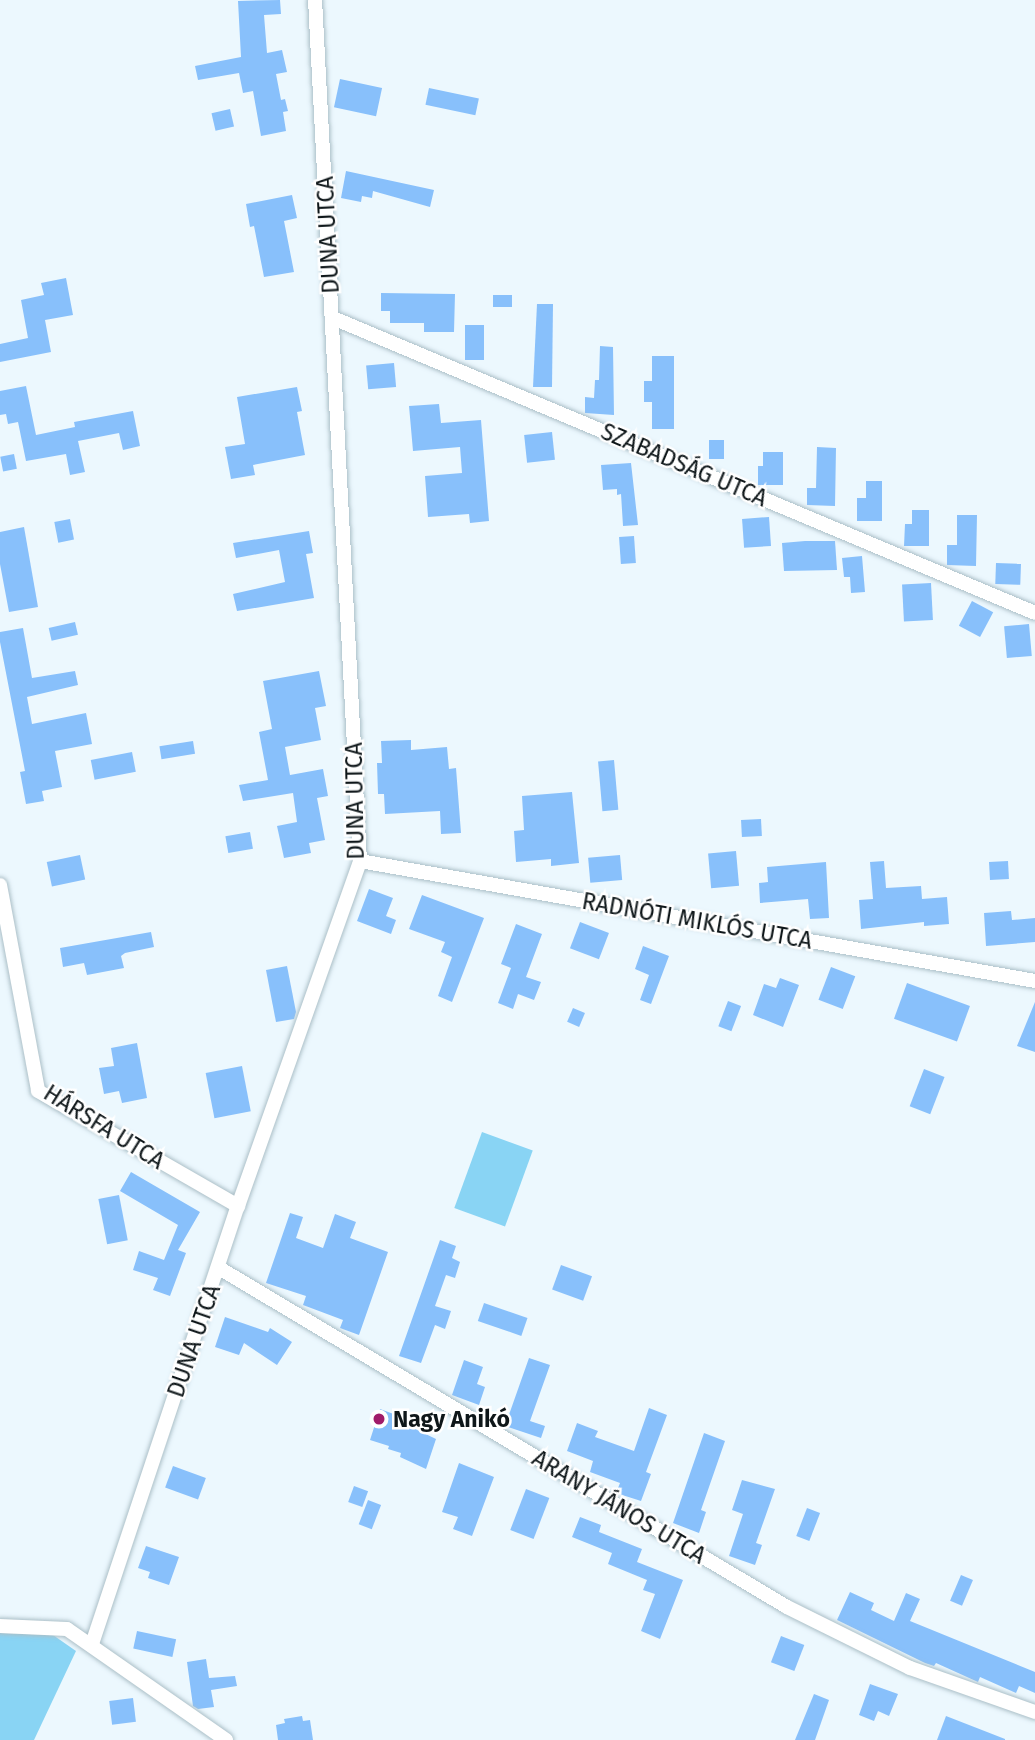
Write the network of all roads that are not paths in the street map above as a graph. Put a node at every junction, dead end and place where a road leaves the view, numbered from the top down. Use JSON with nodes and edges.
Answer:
{"nodes":[{"id":1,"x":315,"y":0,"type":"edge"},
{"id":2,"x":333,"y":318,"type":"junction"},
{"id":3,"x":1035,"y":613,"type":"edge"},
{"id":4,"x":360,"y":861,"type":"junction"},
{"id":5,"x":0,"y":885,"type":"edge"},
{"id":6,"x":1035,"y":981,"type":"edge"},
{"id":7,"x":238,"y":1206,"type":"junction"},
{"id":8,"x":219,"y":1268,"type":"junction"},
{"id":9,"x":0,"y":1626,"type":"edge"},
{"id":10,"x":92,"y":1644,"type":"junction"},
{"id":11,"x":1035,"y":1712,"type":"edge"},
{"id":12,"x":226,"y":1740,"type":"edge"}],
"edges":[{"from":1,"to":2,"type":"street","name":"DUNA UTCA"},
{"from":2,"to":3,"type":"street","name":"SZABADSÁG UTCA"},
{"from":2,"to":4,"type":"street","name":"DUNA UTCA"},
{"from":4,"to":6,"type":"street","name":"RADNÓTI MIKLÓS UTCA"},
{"from":4,"to":7,"type":"street","name":"DUNA UTCA"},
{"from":5,"to":7,"type":"street","name":"HÁRSFA UTCA"},
{"from":7,"to":8,"type":"street","name":"DUNA UTCA"},
{"from":8,"to":10,"type":"street","name":"DUNA UTCA"},
{"from":8,"to":11,"type":"street","name":"ARANY JÁNOS UTCA"},
{"from":9,"to":10,"type":"street"},
{"from":10,"to":12,"type":"street"}]}
